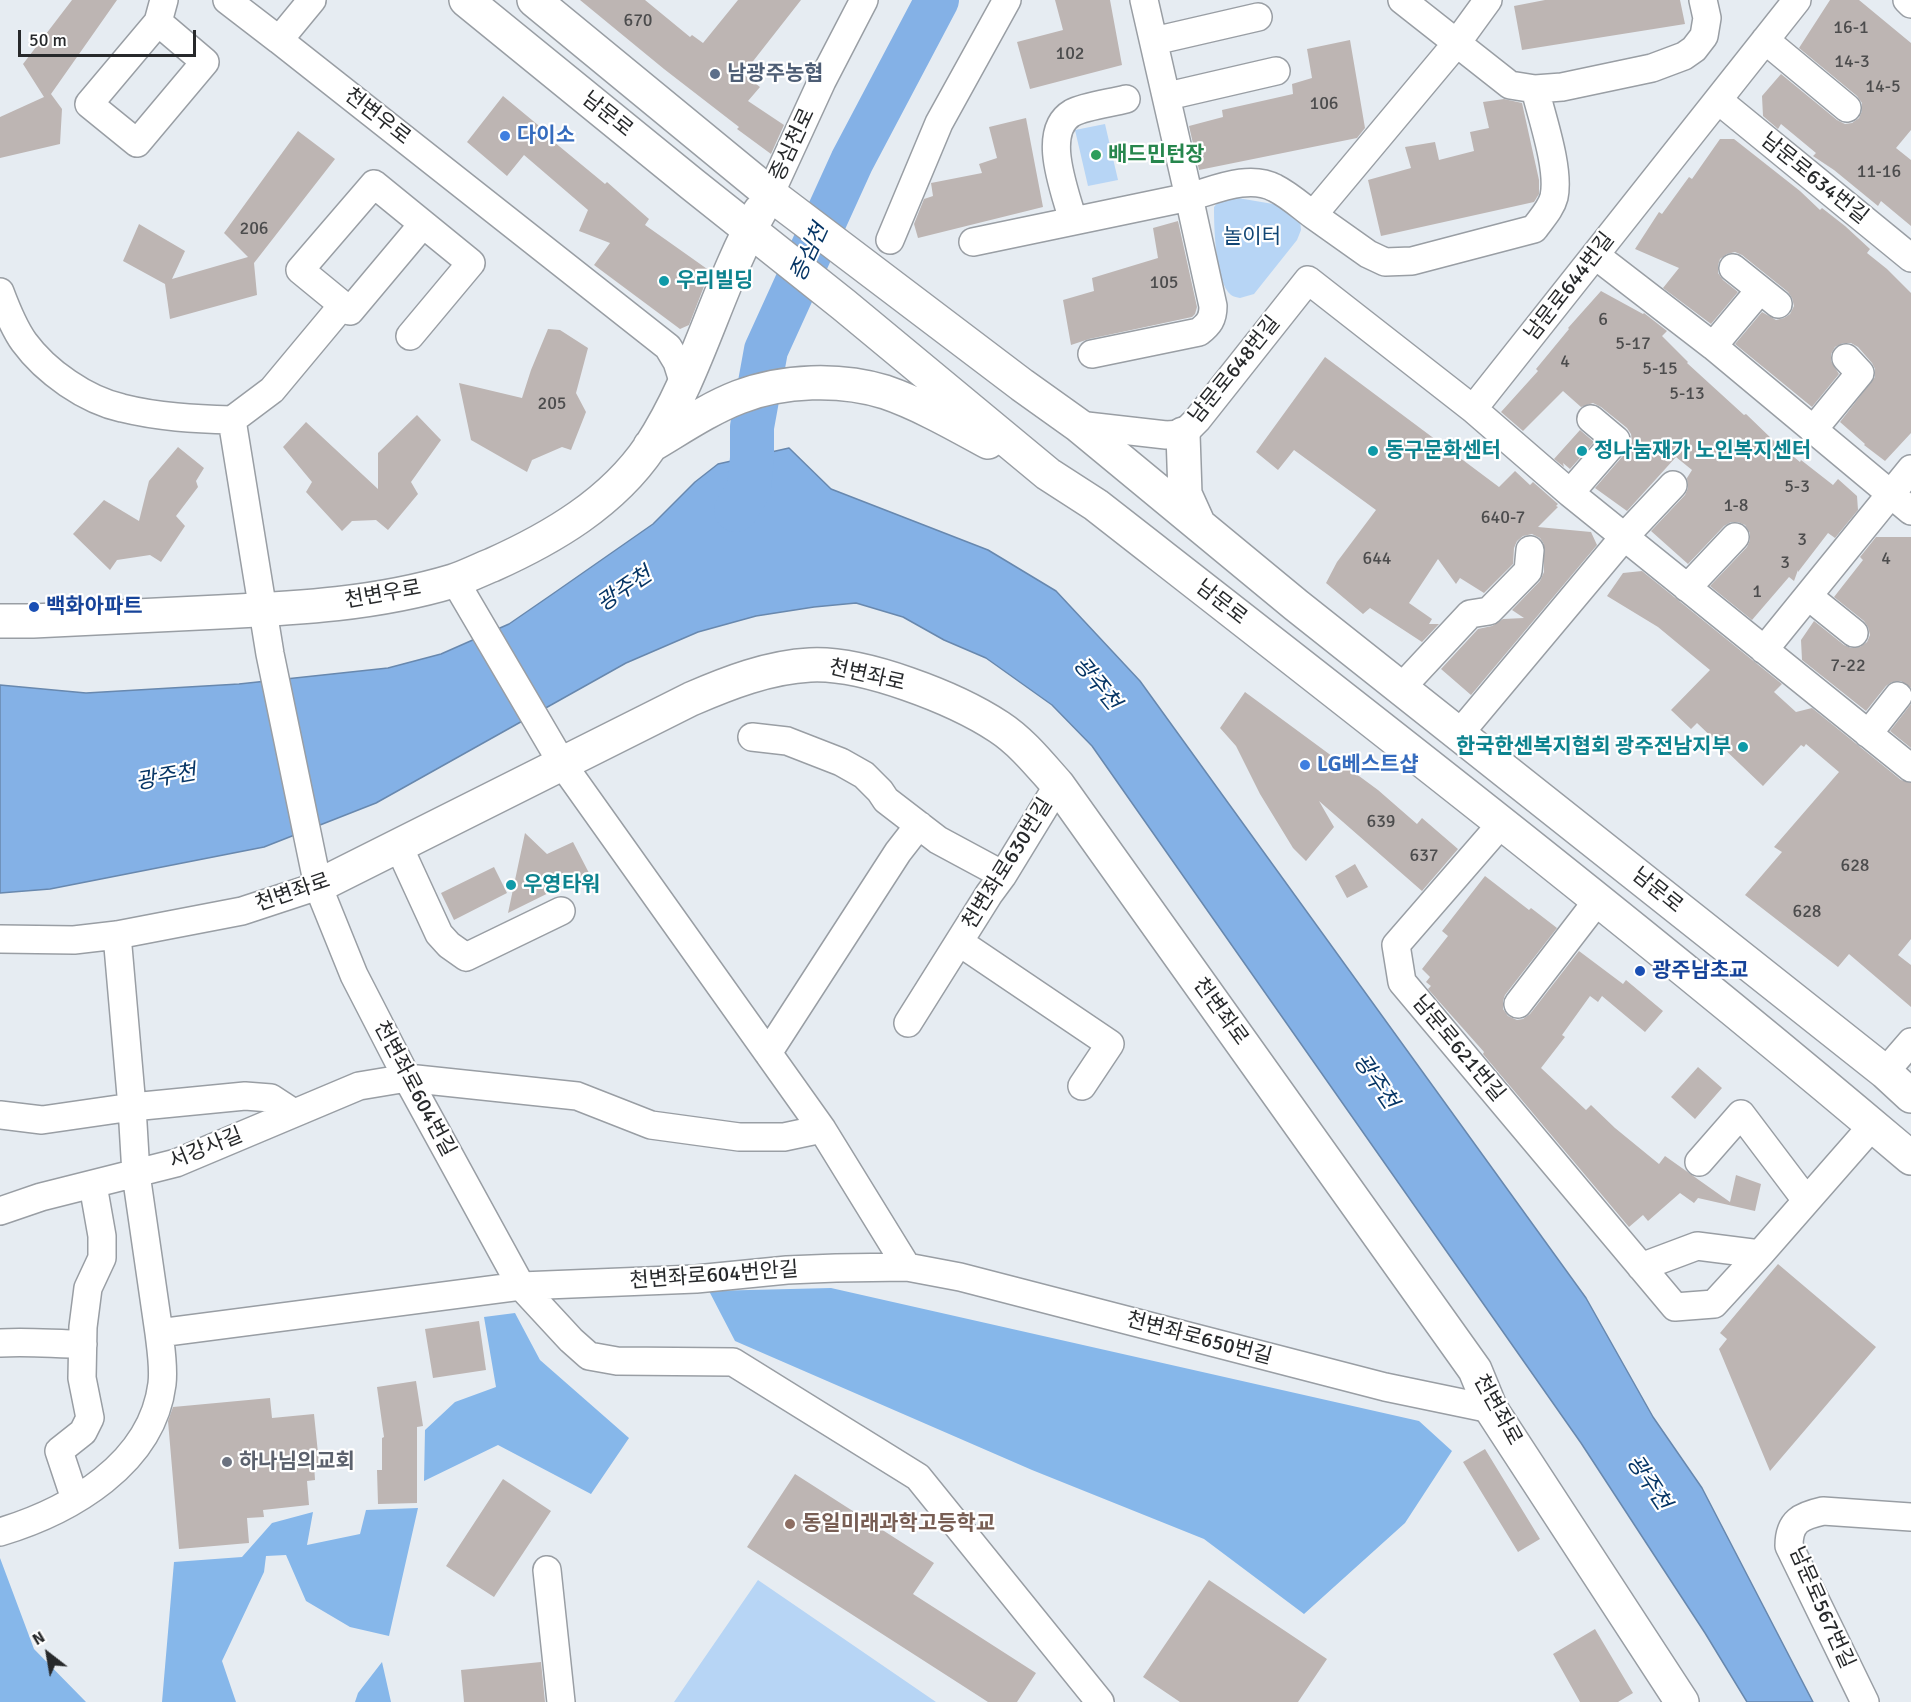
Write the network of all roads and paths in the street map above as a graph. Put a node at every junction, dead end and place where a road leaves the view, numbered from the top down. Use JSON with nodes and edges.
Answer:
{"nodes":[{"id":1,"x":226,"y":0,"type":"edge"},
{"id":2,"x":312,"y":0,"type":"edge"},
{"id":3,"x":466,"y":0,"type":"edge"},
{"id":4,"x":534,"y":0,"type":"edge"},
{"id":5,"x":864,"y":0,"type":"edge"},
{"id":6,"x":1007,"y":0,"type":"edge"},
{"id":7,"x":1144,"y":0,"type":"edge"},
{"id":8,"x":1402,"y":0,"type":"edge"},
{"id":9,"x":1488,"y":0,"type":"edge"},
{"id":10,"x":1703,"y":0,"type":"edge"},
{"id":11,"x":1797,"y":0,"type":"edge"},
{"id":12,"x":1906,"y":0,"type":"edge"},
{"id":13,"x":1911,"y":4,"type":"edge"},
{"id":14,"x":1258,"y":17,"type":"dead end"},
{"id":15,"x":279,"y":40,"type":"junction"},
{"id":16,"x":1765,"y":40,"type":"junction"},
{"id":17,"x":1154,"y":41,"type":"junction"},
{"id":18,"x":1456,"y":44,"type":"junction"},
{"id":19,"x":1276,"y":71,"type":"dead end"},
{"id":20,"x":1535,"y":89,"type":"junction"},
{"id":21,"x":1168,"y":96,"type":"junction"},
{"id":22,"x":1126,"y":99,"type":"dead end"},
{"id":23,"x":1718,"y":100,"type":"junction"},
{"id":24,"x":1847,"y":108,"type":"dead end"},
{"id":25,"x":770,"y":194,"type":"junction"},
{"id":26,"x":1189,"y":197,"type":"junction"},
{"id":27,"x":1313,"y":215,"type":"junction"},
{"id":28,"x":1073,"y":221,"type":"junction"},
{"id":29,"x":423,"y":224,"type":"junction"},
{"id":30,"x":750,"y":230,"type":"junction"},
{"id":31,"x":890,"y":240,"type":"dead end"},
{"id":32,"x":972,"y":242,"type":"dead end"},
{"id":33,"x":1595,"y":255,"type":"junction"},
{"id":34,"x":1911,"y":258,"type":"edge"},
{"id":35,"x":1733,"y":268,"type":"dead end"},
{"id":36,"x":0,"y":292,"type":"edge"},
{"id":37,"x":342,"y":306,"type":"junction"},
{"id":38,"x":410,"y":336,"type":"dead end"},
{"id":39,"x":1713,"y":346,"type":"junction"},
{"id":40,"x":1092,"y":354,"type":"dead end"},
{"id":41,"x":1846,"y":358,"type":"dead end"},
{"id":42,"x":684,"y":384,"type":"junction"},
{"id":43,"x":1473,"y":409,"type":"junction"},
{"id":44,"x":1591,"y":419,"type":"dead end"},
{"id":45,"x":232,"y":420,"type":"junction"},
{"id":46,"x":1078,"y":425,"type":"junction"},
{"id":47,"x":1813,"y":429,"type":"junction"},
{"id":48,"x":1183,"y":434,"type":"junction"},
{"id":49,"x":650,"y":446,"type":"junction"},
{"id":50,"x":1911,"y":469,"type":"edge"},
{"id":51,"x":1048,"y":474,"type":"junction"},
{"id":52,"x":1673,"y":485,"type":"dead end"},
{"id":53,"x":1570,"y":493,"type":"junction"},
{"id":54,"x":1890,"y":495,"type":"junction"},
{"id":55,"x":1911,"y":511,"type":"edge"},
{"id":56,"x":1199,"y":525,"type":"junction"},
{"id":57,"x":1624,"y":537,"type":"junction"},
{"id":58,"x":1735,"y":537,"type":"dead end"},
{"id":59,"x":1530,"y":550,"type":"dead end"},
{"id":60,"x":455,"y":581,"type":"junction"},
{"id":61,"x":1687,"y":588,"type":"junction"},
{"id":62,"x":1808,"y":596,"type":"junction"},
{"id":63,"x":263,"y":610,"type":"junction"},
{"id":64,"x":0,"y":621,"type":"edge"},
{"id":65,"x":1854,"y":633,"type":"dead end"},
{"id":66,"x":1764,"y":650,"type":"junction"},
{"id":67,"x":1401,"y":688,"type":"junction"},
{"id":68,"x":1898,"y":696,"type":"dead end"},
{"id":69,"x":1459,"y":734,"type":"junction"},
{"id":70,"x":1868,"y":734,"type":"junction"},
{"id":71,"x":752,"y":737,"type":"dead end"},
{"id":72,"x":563,"y":765,"type":"junction"},
{"id":73,"x":1911,"y":768,"type":"edge"},
{"id":74,"x":1058,"y":785,"type":"junction"},
{"id":75,"x":1502,"y":823,"type":"junction"},
{"id":76,"x":919,"y":825,"type":"junction"},
{"id":77,"x":399,"y":847,"type":"junction"},
{"id":78,"x":1003,"y":875,"type":"junction"},
{"id":79,"x":316,"y":877,"type":"junction"},
{"id":80,"x":1598,"y":900,"type":"junction"},
{"id":81,"x":561,"y":911,"type":"dead end"},
{"id":82,"x":117,"y":935,"type":"junction"},
{"id":83,"x":0,"y":939,"type":"edge"},
{"id":84,"x":959,"y":942,"type":"junction"},
{"id":85,"x":1518,"y":1004,"type":"dead end"},
{"id":86,"x":908,"y":1023,"type":"dead end"},
{"id":87,"x":1911,"y":1042,"type":"edge"},
{"id":88,"x":768,"y":1053,"type":"junction"},
{"id":89,"x":1885,"y":1072,"type":"junction"},
{"id":90,"x":407,"y":1078,"type":"junction"},
{"id":91,"x":1082,"y":1086,"type":"dead end"},
{"id":92,"x":1911,"y":1096,"type":"edge"},
{"id":93,"x":132,"y":1107,"type":"junction"},
{"id":94,"x":294,"y":1113,"type":"junction"},
{"id":95,"x":0,"y":1115,"type":"edge"},
{"id":96,"x":1873,"y":1125,"type":"junction"},
{"id":97,"x":822,"y":1129,"type":"junction"},
{"id":98,"x":1911,"y":1158,"type":"edge"},
{"id":99,"x":1699,"y":1162,"type":"dead end"},
{"id":100,"x":136,"y":1174,"type":"junction"},
{"id":101,"x":93,"y":1185,"type":"junction"},
{"id":102,"x":1806,"y":1200,"type":"junction"},
{"id":103,"x":0,"y":1211,"type":"edge"},
{"id":104,"x":1760,"y":1254,"type":"junction"},
{"id":105,"x":907,"y":1267,"type":"junction"},
{"id":106,"x":1641,"y":1268,"type":"junction"},
{"id":107,"x":521,"y":1286,"type":"junction"},
{"id":108,"x":159,"y":1333,"type":"junction"},
{"id":109,"x":0,"y":1343,"type":"edge"},
{"id":110,"x":82,"y":1344,"type":"junction"},
{"id":111,"x":1491,"y":1409,"type":"junction"},
{"id":112,"x":75,"y":1499,"type":"junction"},
{"id":113,"x":1911,"y":1517,"type":"edge"},
{"id":114,"x":0,"y":1532,"type":"edge"},
{"id":115,"x":547,"y":1569,"type":"dead end"},
{"id":116,"x":561,"y":1702,"type":"edge"},
{"id":117,"x":1100,"y":1702,"type":"edge"},
{"id":118,"x":1682,"y":1702,"type":"edge"},
{"id":119,"x":1865,"y":1702,"type":"edge"}],
"edges":[{"from":1,"to":15,"type":"street"},
{"from":2,"to":15,"type":"street"},
{"from":3,"to":30,"type":"main road","name":"남문로"},
{"from":4,"to":25,"type":"main road","name":"남문로"},
{"from":5,"to":25,"type":"street","name":"증심천로"},
{"from":6,"to":31,"type":"street"},
{"from":7,"to":17,"type":"street"},
{"from":8,"to":18,"type":"street"},
{"from":9,"to":18,"type":"street"},
{"from":10,"to":20,"type":"street"},
{"from":11,"to":16,"type":"street","name":"남문로644번길"},
{"from":12,"to":13,"type":"street"},
{"from":14,"to":17,"type":"street"},
{"from":15,"to":42,"type":"street","name":"천변우로"},
{"from":16,"to":23,"type":"street","name":"남문로644번길"},
{"from":16,"to":24,"type":"street"},
{"from":17,"to":21,"type":"street"},
{"from":18,"to":20,"type":"street"},
{"from":18,"to":27,"type":"street"},
{"from":19,"to":21,"type":"street"},
{"from":20,"to":27,"type":"street"},
{"from":21,"to":26,"type":"street"},
{"from":22,"to":28,"type":"street"},
{"from":23,"to":33,"type":"street","name":"남문로644번길"},
{"from":23,"to":34,"type":"street","name":"남문로634번길"},
{"from":25,"to":30,"type":"main road","name":"천변우로"},
{"from":25,"to":46,"type":"main road","name":"남문로"},
{"from":26,"to":27,"type":"street"},
{"from":26,"to":28,"type":"street"},
{"from":26,"to":40,"type":"street"},
{"from":28,"to":32,"type":"street"},
{"from":29,"to":37,"type":"street"},
{"from":29,"to":37,"type":"street"},
{"from":29,"to":38,"type":"street"},
{"from":30,"to":42,"type":"main road","name":"천변우로"},
{"from":30,"to":51,"type":"main road","name":"남문로"},
{"from":33,"to":39,"type":"street"},
{"from":33,"to":43,"type":"street","name":"남문로644번길"},
{"from":35,"to":39,"type":"street"},
{"from":36,"to":45,"type":"street"},
{"from":37,"to":45,"type":"street"},
{"from":39,"to":47,"type":"street"},
{"from":41,"to":47,"type":"street"},
{"from":42,"to":49,"type":"main road","name":"천변우로"},
{"from":43,"to":48,"type":"street","name":"남문로648번길"},
{"from":43,"to":53,"type":"street"},
{"from":44,"to":53,"type":"street"},
{"from":45,"to":63,"type":"street","name":"천변좌로604번길"},
{"from":46,"to":48,"type":"street","name":"남문로648번길"},
{"from":46,"to":56,"type":"main road","name":"남문로"},
{"from":47,"to":54,"type":"street"},
{"from":48,"to":56,"type":"main road"},
{"from":49,"to":51,"type":"main road"},
{"from":49,"to":60,"type":"main road","name":"천변우로"},
{"from":50,"to":54,"type":"street"},
{"from":51,"to":75,"type":"main road","name":"남문로"},
{"from":52,"to":57,"type":"street"},
{"from":53,"to":57,"type":"street"},
{"from":54,"to":55,"type":"street"},
{"from":54,"to":62,"type":"street"},
{"from":56,"to":67,"type":"main road","name":"남문로"},
{"from":57,"to":61,"type":"street"},
{"from":57,"to":69,"type":"street"},
{"from":58,"to":61,"type":"street"},
{"from":59,"to":67,"type":"street"},
{"from":60,"to":63,"type":"main road","name":"천변우로"},
{"from":60,"to":72,"type":"street"},
{"from":61,"to":66,"type":"street"},
{"from":62,"to":65,"type":"street"},
{"from":62,"to":66,"type":"street"},
{"from":63,"to":64,"type":"main road","name":"천변우로"},
{"from":63,"to":79,"type":"street","name":"천변좌로604번길"},
{"from":66,"to":70,"type":"street"},
{"from":67,"to":69,"type":"main road","name":"남문로"},
{"from":68,"to":70,"type":"street"},
{"from":69,"to":89,"type":"main road","name":"남문로"},
{"from":70,"to":73,"type":"street"},
{"from":71,"to":76,"type":"street"},
{"from":72,"to":74,"type":"main road","name":"천변좌로"},
{"from":72,"to":77,"type":"main road","name":"천변좌로"},
{"from":72,"to":88,"type":"street"},
{"from":74,"to":78,"type":"street","name":"천변좌로630번길"},
{"from":74,"to":111,"type":"main road","name":"천변좌로"},
{"from":75,"to":80,"type":"main road","name":"남문로"},
{"from":75,"to":106,"type":"street","name":"남문로621번길"},
{"from":76,"to":78,"type":"street"},
{"from":76,"to":88,"type":"street"},
{"from":77,"to":79,"type":"main road","name":"천변좌로"},
{"from":77,"to":81,"type":"street"},
{"from":78,"to":84,"type":"street","name":"천변좌로630번길"},
{"from":79,"to":82,"type":"street","name":"천변좌로"},
{"from":79,"to":90,"type":"street","name":"천변좌로604번길"},
{"from":80,"to":85,"type":"street"},
{"from":80,"to":96,"type":"main road","name":"남문로"},
{"from":82,"to":83,"type":"street","name":"천변좌로"},
{"from":82,"to":93,"type":"street"},
{"from":84,"to":86,"type":"street","name":"천변좌로630번길"},
{"from":84,"to":91,"type":"street","name":"천변좌로630번길"},
{"from":87,"to":89,"type":"street"},
{"from":88,"to":97,"type":"street"},
{"from":89,"to":92,"type":"main road","name":"남문로"},
{"from":90,"to":94,"type":"street","name":"서강사길"},
{"from":90,"to":97,"type":"street"},
{"from":90,"to":107,"type":"street","name":"천변좌로604번길"},
{"from":93,"to":94,"type":"street"},
{"from":93,"to":95,"type":"street"},
{"from":93,"to":100,"type":"street"},
{"from":94,"to":100,"type":"street","name":"서강사길"},
{"from":96,"to":98,"type":"main road","name":"남문로"},
{"from":96,"to":102,"type":"street","name":"남문로621번길"},
{"from":97,"to":105,"type":"street"},
{"from":99,"to":102,"type":"street"},
{"from":100,"to":101,"type":"street","name":"서강사길"},
{"from":100,"to":108,"type":"street"},
{"from":101,"to":103,"type":"street","name":"서강사길"},
{"from":101,"to":110,"type":"street"},
{"from":102,"to":104,"type":"street","name":"남문로621번길"},
{"from":104,"to":106,"type":"street"},
{"from":104,"to":106,"type":"street","name":"남문로621번길"},
{"from":105,"to":107,"type":"street","name":"천변좌로604번안길"},
{"from":105,"to":111,"type":"street","name":"천변좌로650번길"},
{"from":107,"to":108,"type":"street","name":"천변좌로604번안길"},
{"from":107,"to":117,"type":"street","name":"천변좌로604번길"},
{"from":108,"to":112,"type":"street"},
{"from":109,"to":110,"type":"street"},
{"from":110,"to":112,"type":"street"},
{"from":111,"to":118,"type":"main road","name":"천변좌로"},
{"from":112,"to":114,"type":"street"},
{"from":113,"to":119,"type":"street","name":"남문로567번길"},
{"from":115,"to":116,"type":"street"}]}
